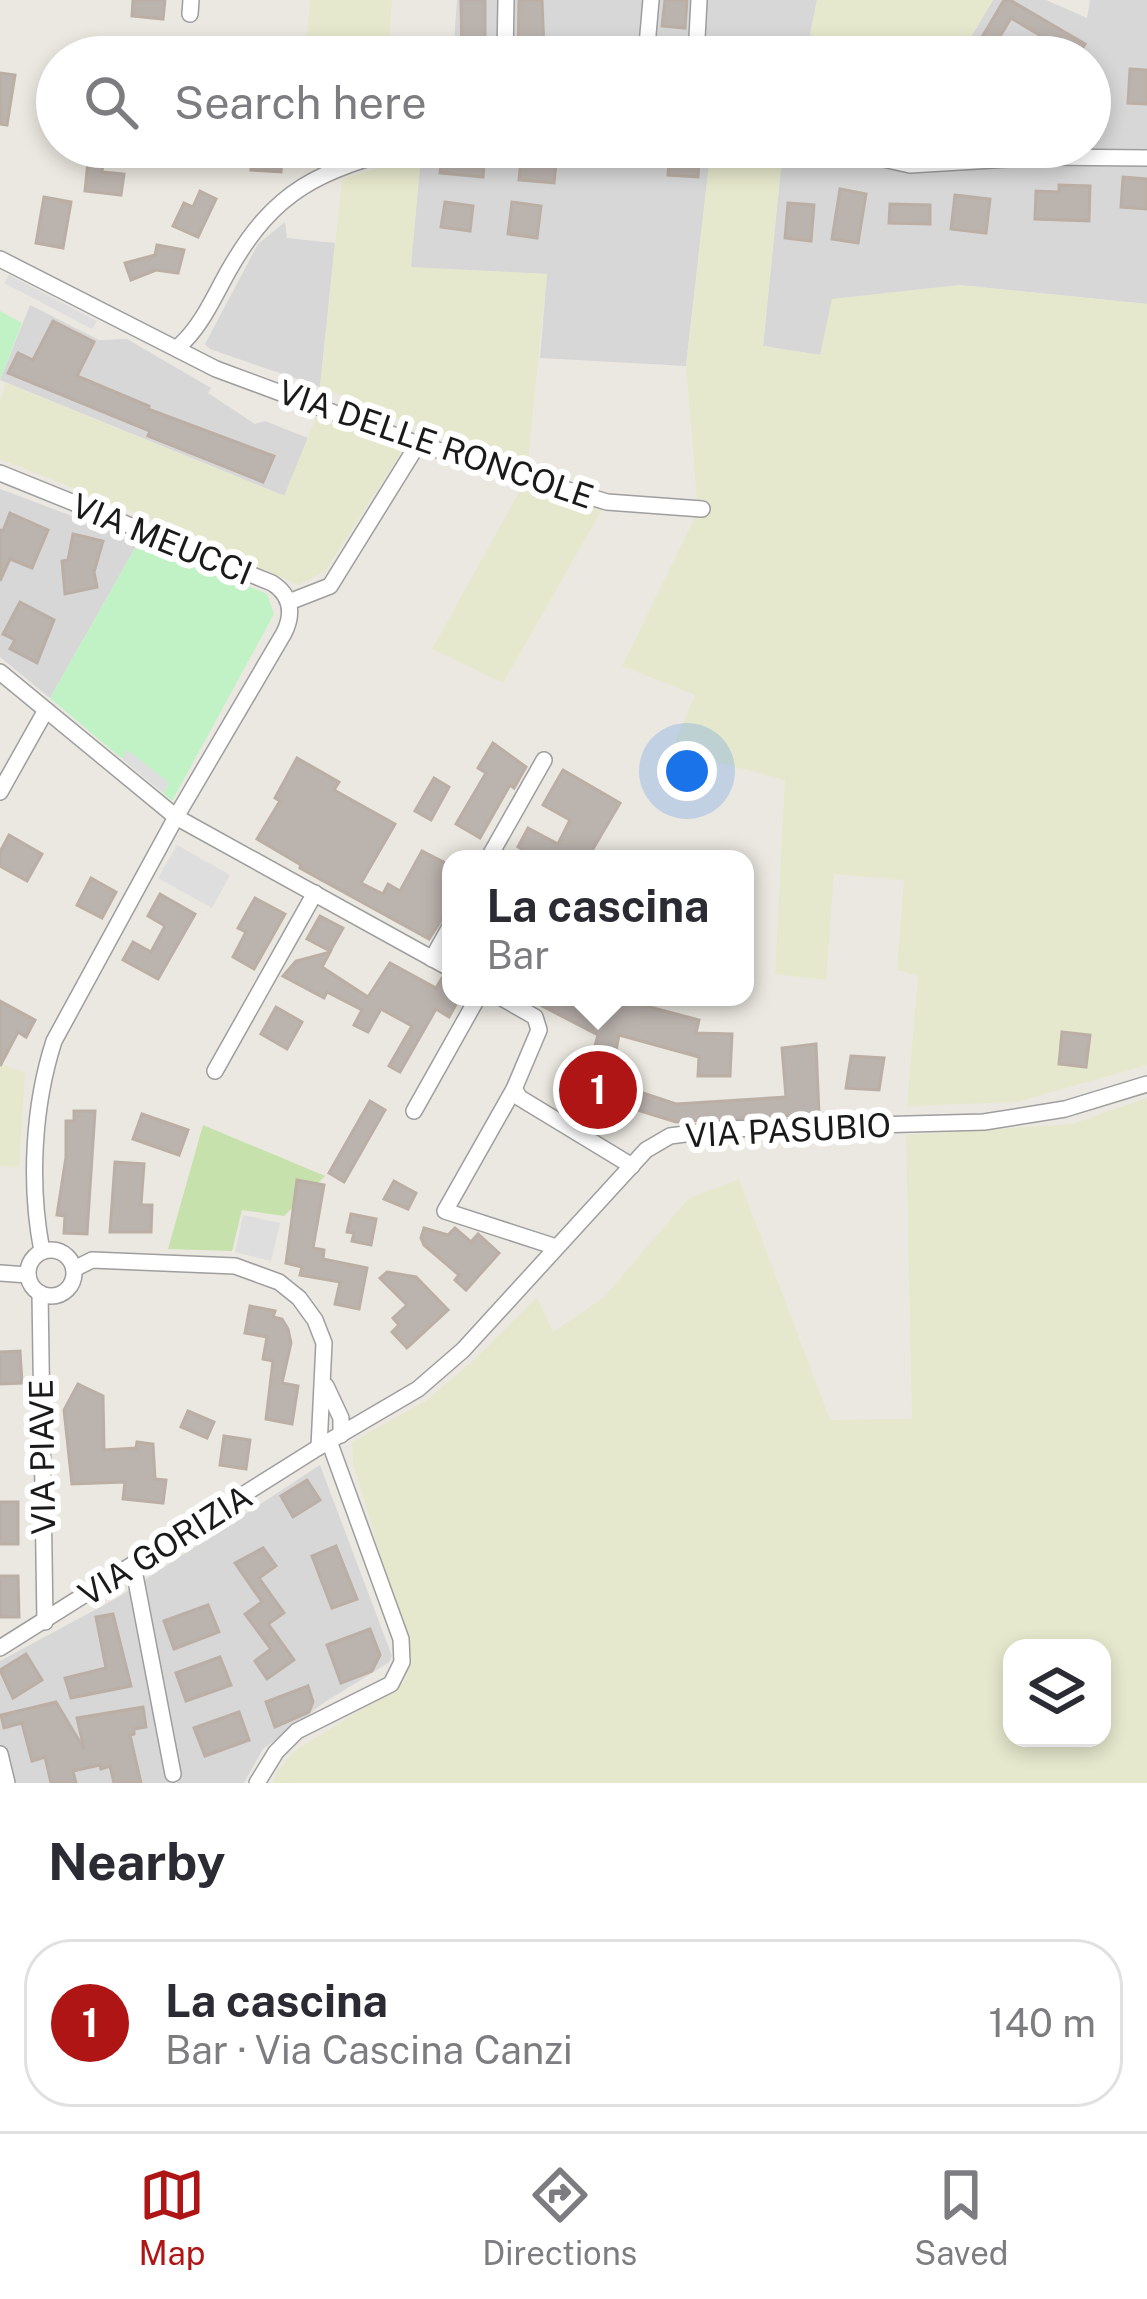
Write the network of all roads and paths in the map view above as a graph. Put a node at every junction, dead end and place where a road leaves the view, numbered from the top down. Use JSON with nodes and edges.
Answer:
{"nodes":[{"id":1,"x":506,"y":0,"type":"edge"},
{"id":2,"x":651,"y":0,"type":"edge"},
{"id":3,"x":699,"y":0,"type":"edge"},
{"id":4,"x":505,"y":36,"type":"edge"},
{"id":5,"x":648,"y":36,"type":"edge"},
{"id":6,"x":697,"y":36,"type":"edge"},
{"id":7,"x":1111,"y":158,"type":"edge"},
{"id":8,"x":1147,"y":158,"type":"edge"},
{"id":9,"x":344,"y":168,"type":"edge"},
{"id":10,"x":0,"y":260,"type":"edge"},
{"id":11,"x":177,"y":348,"type":"junction"},
{"id":12,"x":418,"y":444,"type":"junction"},
{"id":13,"x":0,"y":473,"type":"edge"},
{"id":14,"x":703,"y":509,"type":"dead end"},
{"id":15,"x":290,"y":602,"type":"junction"},
{"id":16,"x":0,"y":672,"type":"edge"},
{"id":17,"x":46,"y":710,"type":"junction"},
{"id":18,"x":544,"y":760,"type":"dead end"},
{"id":19,"x":0,"y":792,"type":"edge"},
{"id":20,"x":176,"y":817,"type":"junction"},
{"id":21,"x":493,"y":850,"type":"edge"},
{"id":22,"x":315,"y":892,"type":"junction"},
{"id":23,"x":442,"y":941,"type":"edge"},
{"id":24,"x":432,"y":959,"type":"junction"},
{"id":25,"x":442,"y":964,"type":"edge"},
{"id":26,"x":473,"y":1006,"type":"edge"},
{"id":27,"x":516,"y":1006,"type":"edge"},
{"id":28,"x":215,"y":1072,"type":"dead end"},
{"id":29,"x":1147,"y":1084,"type":"edge"},
{"id":30,"x":514,"y":1089,"type":"junction"},
{"id":31,"x":414,"y":1111,"type":"dead end"},
{"id":32,"x":632,"y":1166,"type":"junction"},
{"id":33,"x":556,"y":1247,"type":"junction"},
{"id":34,"x":42,"y":1251,"type":"junction"},
{"id":35,"x":74,"y":1268,"type":"junction"},
{"id":36,"x":0,"y":1273,"type":"edge"},
{"id":37,"x":28,"y":1275,"type":"junction"},
{"id":38,"x":40,"y":1293,"type":"junction"},
{"id":39,"x":323,"y":1377,"type":"junction"},
{"id":40,"x":330,"y":1441,"type":"junction"},
{"id":41,"x":133,"y":1565,"type":"junction"},
{"id":42,"x":45,"y":1622,"type":"junction"},
{"id":43,"x":0,"y":1648,"type":"edge"},
{"id":44,"x":0,"y":1754,"type":"edge"},
{"id":45,"x":173,"y":1774,"type":"dead end"},
{"id":46,"x":7,"y":1783,"type":"edge"},
{"id":47,"x":257,"y":1783,"type":"edge"}],
"edges":[{"from":1,"to":4,"type":"street"},
{"from":2,"to":5,"type":"street"},
{"from":3,"to":6,"type":"street"},
{"from":7,"to":8,"type":"street"},
{"from":9,"to":11,"type":"street"},
{"from":10,"to":11,"type":"street","name":"VIA DELLE RONCOLE"},
{"from":11,"to":12,"type":"street","name":"VIA DELLE RONCOLE"},
{"from":12,"to":14,"type":"street","name":"VIA DELLE RONCOLE"},
{"from":12,"to":15,"type":"street"},
{"from":13,"to":15,"type":"street","name":"VIA MEUCCI"},
{"from":15,"to":20,"type":"street","name":"VIA MEUCCI"},
{"from":16,"to":17,"type":"street"},
{"from":17,"to":19,"type":"street"},
{"from":17,"to":20,"type":"street"},
{"from":18,"to":21,"type":"street"},
{"from":20,"to":22,"type":"street"},
{"from":20,"to":34,"type":"street","name":"VIA MEUCCI"},
{"from":22,"to":24,"type":"street"},
{"from":22,"to":28,"type":"street"},
{"from":23,"to":24,"type":"street"},
{"from":24,"to":25,"type":"street"},
{"from":26,"to":31,"type":"street"},
{"from":27,"to":30,"type":"street"},
{"from":29,"to":32,"type":"street","name":"VIA PASUBIO"},
{"from":30,"to":32,"type":"street"},
{"from":30,"to":33,"type":"street"},
{"from":32,"to":33,"type":"street","name":"VIA PASUBIO"},
{"from":33,"to":40,"type":"street","name":"VIA PASUBIO"},
{"from":34,"to":35,"type":"street"},
{"from":34,"to":37,"type":"street"},
{"from":35,"to":38,"type":"street"},
{"from":35,"to":39,"type":"street"},
{"from":36,"to":37,"type":"street"},
{"from":37,"to":38,"type":"street"},
{"from":38,"to":42,"type":"street","name":"VIA PIAVE"},
{"from":39,"to":40,"type":"street"},
{"from":39,"to":40,"type":"street"},
{"from":40,"to":41,"type":"street","name":"VIA GORIZIA"},
{"from":40,"to":47,"type":"street"},
{"from":41,"to":42,"type":"street","name":"VIA GORIZIA"},
{"from":41,"to":45,"type":"street"},
{"from":42,"to":43,"type":"street","name":"VIA GORIZIA"},
{"from":44,"to":46,"type":"street"}]}
